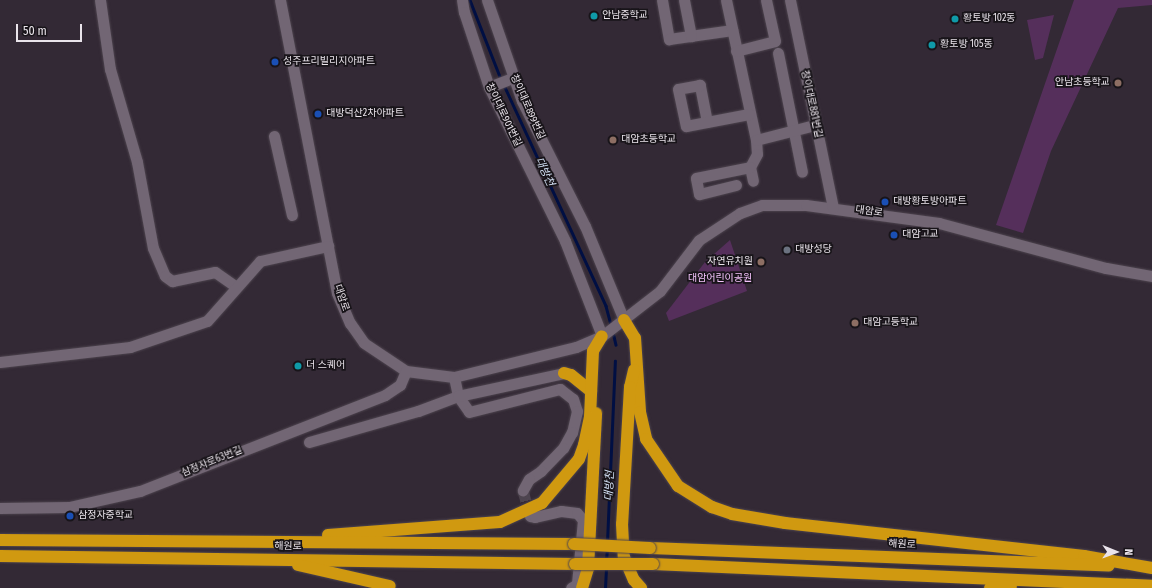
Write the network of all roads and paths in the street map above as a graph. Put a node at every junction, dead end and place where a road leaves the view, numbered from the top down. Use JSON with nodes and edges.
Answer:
{"nodes":[{"id":1,"x":100,"y":0,"type":"edge"},
{"id":2,"x":280,"y":0,"type":"edge"},
{"id":3,"x":462,"y":0,"type":"edge"},
{"id":4,"x":487,"y":0,"type":"edge"},
{"id":5,"x":662,"y":0,"type":"edge"},
{"id":6,"x":684,"y":0,"type":"edge"},
{"id":7,"x":726,"y":0,"type":"edge"},
{"id":8,"x":766,"y":0,"type":"edge"},
{"id":9,"x":790,"y":0,"type":"edge"},
{"id":10,"x":732,"y":30,"type":"junction"},
{"id":11,"x":691,"y":36,"type":"junction"},
{"id":12,"x":736,"y":51,"type":"junction"},
{"id":13,"x":778,"y":53,"type":"dead end"},
{"id":14,"x":513,"y":78,"type":"junction"},
{"id":15,"x":488,"y":87,"type":"junction"},
{"id":16,"x":749,"y":114,"type":"junction"},
{"id":17,"x":707,"y":122,"type":"dead end"},
{"id":18,"x":815,"y":125,"type":"junction"},
{"id":19,"x":794,"y":131,"type":"junction"},
{"id":20,"x":274,"y":136,"type":"dead end"},
{"id":21,"x":756,"y":140,"type":"junction"},
{"id":22,"x":750,"y":167,"type":"junction"},
{"id":23,"x":802,"y":172,"type":"dead end"},
{"id":24,"x":753,"y":181,"type":"dead end"},
{"id":25,"x":736,"y":185,"type":"dead end"},
{"id":26,"x":833,"y":208,"type":"junction"},
{"id":27,"x":292,"y":215,"type":"dead end"},
{"id":28,"x":328,"y":246,"type":"junction"},
{"id":29,"x":1152,"y":276,"type":"edge"},
{"id":30,"x":235,"y":286,"type":"junction"},
{"id":31,"x":624,"y":320,"type":"junction"},
{"id":32,"x":602,"y":336,"type":"junction"},
{"id":33,"x":636,"y":359,"type":"junction"},
{"id":34,"x":0,"y":362,"type":"edge"},
{"id":35,"x":406,"y":370,"type":"junction"},
{"id":36,"x":564,"y":373,"type":"joint"},
{"id":37,"x":454,"y":377,"type":"junction"},
{"id":38,"x":591,"y":391,"type":"junction"},
{"id":39,"x":458,"y":396,"type":"junction"},
{"id":40,"x":309,"y":442,"type":"dead end"},
{"id":41,"x":522,"y":490,"type":"dead end"},
{"id":42,"x":0,"y":508,"type":"edge"},
{"id":43,"x":530,"y":516,"type":"dead end"},
{"id":44,"x":0,"y":540,"type":"edge"},
{"id":45,"x":277,"y":540,"type":"junction"},
{"id":46,"x":0,"y":556,"type":"edge"},
{"id":47,"x":275,"y":559,"type":"junction"},
{"id":48,"x":1152,"y":568,"type":"edge"},
{"id":49,"x":1064,"y":581,"type":"junction"},
{"id":50,"x":390,"y":586,"type":"dead end"},
{"id":51,"x":1152,"y":586,"type":"edge"},
{"id":52,"x":571,"y":588,"type":"edge"},
{"id":53,"x":582,"y":588,"type":"edge"},
{"id":54,"x":641,"y":588,"type":"edge"},
{"id":55,"x":990,"y":588,"type":"edge"}],
"edges":[{"from":1,"to":30,"type":"street"},
{"from":2,"to":28,"type":"street","name":"대암로"},
{"from":3,"to":15,"type":"street","name":"창이대로901번길"},
{"from":4,"to":14,"type":"street","name":"창이대로899번길"},
{"from":5,"to":11,"type":"street"},
{"from":6,"to":11,"type":"street"},
{"from":7,"to":10,"type":"street"},
{"from":8,"to":12,"type":"street"},
{"from":9,"to":18,"type":"street","name":"창이대로881번길"},
{"from":10,"to":11,"type":"street"},
{"from":10,"to":12,"type":"street"},
{"from":12,"to":16,"type":"street"},
{"from":13,"to":19,"type":"street"},
{"from":14,"to":15,"type":"street"},
{"from":14,"to":31,"type":"street","name":"창이대로899번길"},
{"from":15,"to":32,"type":"street","name":"창이대로901번길"},
{"from":16,"to":17,"type":"street"},
{"from":16,"to":21,"type":"street"},
{"from":18,"to":19,"type":"street"},
{"from":18,"to":26,"type":"street","name":"창이대로881번길"},
{"from":19,"to":21,"type":"street"},
{"from":19,"to":23,"type":"street"},
{"from":20,"to":27,"type":"street"},
{"from":21,"to":22,"type":"street"},
{"from":22,"to":24,"type":"street"},
{"from":22,"to":25,"type":"street"},
{"from":26,"to":29,"type":"street","name":"대암로"},
{"from":26,"to":31,"type":"street","name":"대암로"},
{"from":28,"to":30,"type":"street"},
{"from":28,"to":35,"type":"street","name":"대암로"},
{"from":30,"to":34,"type":"street"},
{"from":31,"to":32,"type":"street","name":"대암로"},
{"from":31,"to":33,"type":"highway"},
{"from":32,"to":37,"type":"street","name":"대암로"},
{"from":32,"to":38,"type":"highway"},
{"from":32,"to":53,"type":"highway"},
{"from":33,"to":48,"type":"highway"},
{"from":33,"to":54,"type":"highway"},
{"from":35,"to":37,"type":"street","name":"대암로"},
{"from":35,"to":42,"type":"street","name":"삼정자로63번길"},
{"from":36,"to":38,"type":"highway"},
{"from":36,"to":39,"type":"street"},
{"from":37,"to":39,"type":"street"},
{"from":38,"to":45,"type":"highway"},
{"from":39,"to":40,"type":"street"},
{"from":39,"to":41,"type":"street"},
{"from":43,"to":52,"type":"street"},
{"from":44,"to":45,"type":"highway","name":"해원로"},
{"from":45,"to":48,"type":"highway","name":"해원로","bridge":true},
{"from":46,"to":47,"type":"highway","name":"해원로"},
{"from":47,"to":49,"type":"highway","name":"해원로","bridge":true},
{"from":47,"to":50,"type":"highway"},
{"from":49,"to":51,"type":"highway"},
{"from":49,"to":55,"type":"highway"}]}
